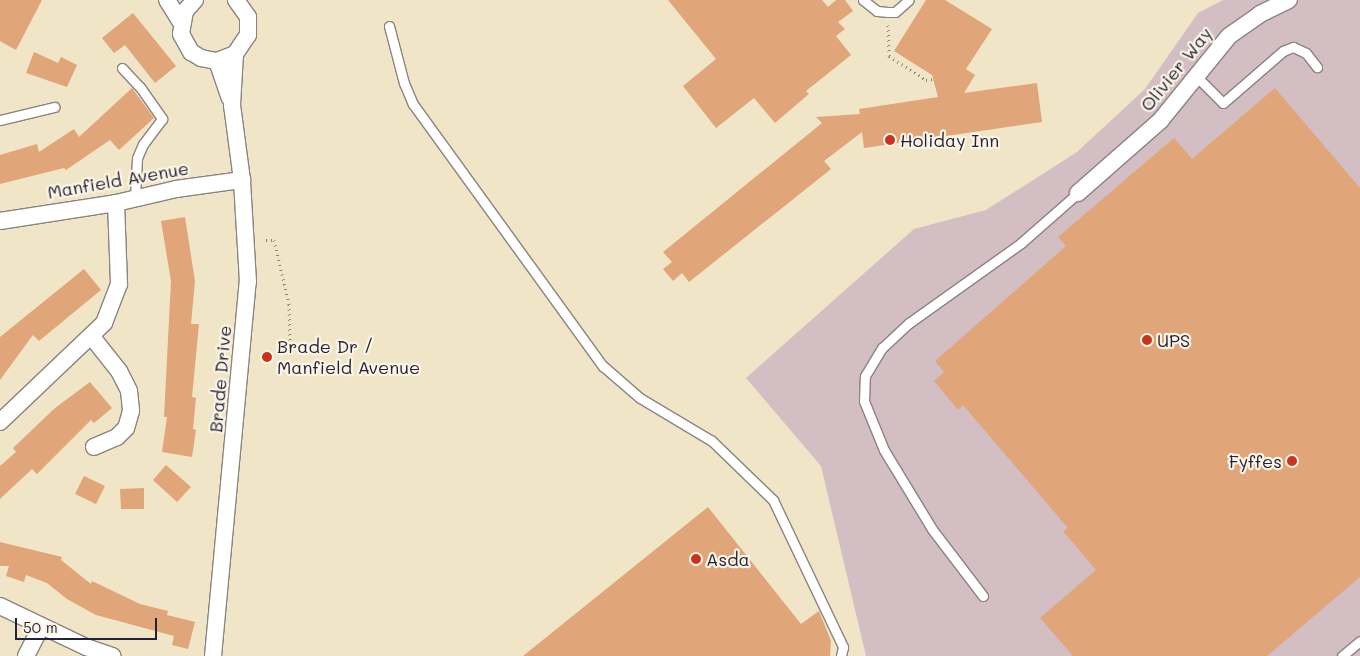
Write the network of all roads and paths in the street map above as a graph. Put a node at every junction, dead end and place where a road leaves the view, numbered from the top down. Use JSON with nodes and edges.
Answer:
{"nodes":[{"id":1,"x":167,"y":0,"type":"edge"},
{"id":2,"x":863,"y":0,"type":"edge"},
{"id":3,"x":909,"y":0,"type":"edge"},
{"id":4,"x":1289,"y":0,"type":"edge"},
{"id":5,"x":191,"y":1,"type":"edge"},
{"id":6,"x":241,"y":2,"type":"edge"},
{"id":7,"x":888,"y":12,"type":"junction"},
{"id":8,"x":181,"y":22,"type":"junction"},
{"id":9,"x":389,"y":26,"type":"dead end"},
{"id":10,"x":235,"y":54,"type":"junction"},
{"id":11,"x":217,"y":61,"type":"junction"},
{"id":12,"x":1318,"y":67,"type":"dead end"},
{"id":13,"x":122,"y":68,"type":"dead end"},
{"id":14,"x":1196,"y":76,"type":"junction"},
{"id":15,"x":933,"y":79,"type":"dead end"},
{"id":16,"x":232,"y":105,"type":"junction"},
{"id":17,"x":54,"y":107,"type":"dead end"},
{"id":18,"x":0,"y":120,"type":"edge"},
{"id":19,"x":242,"y":180,"type":"junction"},
{"id":20,"x":1078,"y":193,"type":"joint"},
{"id":21,"x":135,"y":198,"type":"junction"},
{"id":22,"x":116,"y":203,"type":"junction"},
{"id":23,"x":0,"y":220,"type":"edge"},
{"id":24,"x":266,"y":240,"type":"dead end"},
{"id":25,"x":92,"y":336,"type":"junction"},
{"id":26,"x":302,"y":345,"type":"dead end"},
{"id":27,"x":0,"y":422,"type":"edge"},
{"id":28,"x":94,"y":447,"type":"dead end"},
{"id":29,"x":983,"y":596,"type":"dead end"},
{"id":30,"x":0,"y":606,"type":"edge"},
{"id":31,"x":42,"y":627,"type":"junction"},
{"id":32,"x":1360,"y":641,"type":"edge"},
{"id":33,"x":26,"y":656,"type":"edge"},
{"id":34,"x":112,"y":656,"type":"edge"},
{"id":35,"x":213,"y":656,"type":"edge"},
{"id":36,"x":841,"y":656,"type":"edge"},
{"id":37,"x":1342,"y":656,"type":"edge"}],
"edges":[{"from":1,"to":8,"type":"street"},
{"from":2,"to":7,"type":"lane"},
{"from":3,"to":7,"type":"lane"},
{"from":4,"to":14,"type":"street","name":"Olivier Way"},
{"from":5,"to":8,"type":"street"},
{"from":6,"to":10,"type":"street"},
{"from":7,"to":15,"type":"path"},
{"from":8,"to":11,"type":"street"},
{"from":9,"to":36,"type":"lane"},
{"from":10,"to":11,"type":"street"},
{"from":10,"to":16,"type":"street","name":"Brade Drive"},
{"from":11,"to":16,"type":"street","name":"Brade Drive"},
{"from":12,"to":14,"type":"lane"},
{"from":13,"to":21,"type":"lane"},
{"from":14,"to":20,"type":"street","name":"Olivier Way"},
{"from":16,"to":19,"type":"street","name":"Brade Drive"},
{"from":17,"to":18,"type":"lane"},
{"from":19,"to":21,"type":"street","name":"Manfield Avenue"},
{"from":19,"to":35,"type":"street","name":"Brade Drive"},
{"from":20,"to":29,"type":"lane"},
{"from":21,"to":22,"type":"street","name":"Manfield Avenue"},
{"from":22,"to":23,"type":"street","name":"Manfield Avenue"},
{"from":22,"to":25,"type":"street"},
{"from":24,"to":26,"type":"path"},
{"from":25,"to":27,"type":"street"},
{"from":25,"to":28,"type":"street"},
{"from":30,"to":31,"type":"street"},
{"from":31,"to":33,"type":"street"},
{"from":31,"to":34,"type":"street"},
{"from":32,"to":37,"type":"lane"}]}
